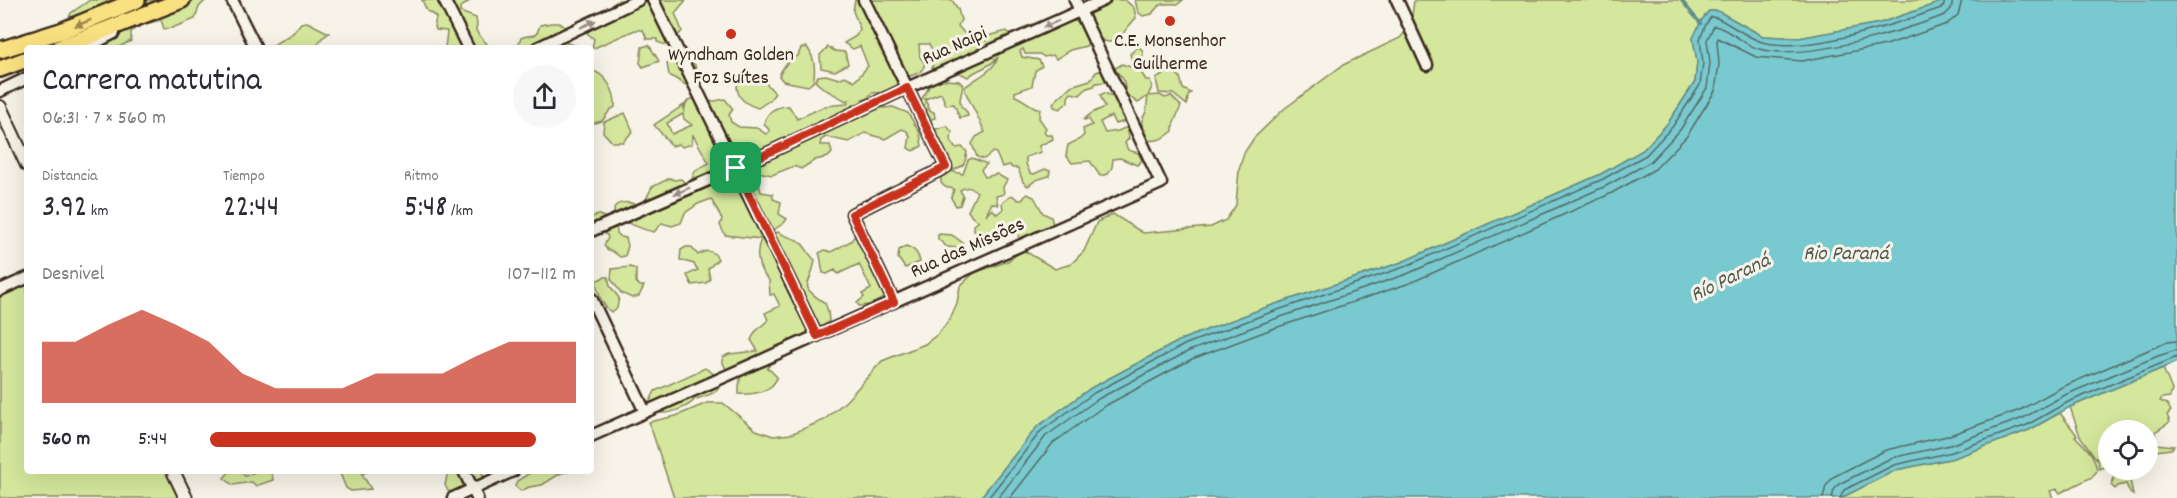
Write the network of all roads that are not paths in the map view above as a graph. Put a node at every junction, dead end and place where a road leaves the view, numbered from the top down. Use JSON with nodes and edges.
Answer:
{"nodes":[{"id":1,"x":137,"y":0,"type":"edge"},
{"id":2,"x":182,"y":0,"type":"edge"},
{"id":3,"x":232,"y":0,"type":"edge"},
{"id":4,"x":444,"y":0,"type":"edge"},
{"id":5,"x":638,"y":0,"type":"edge"},
{"id":6,"x":653,"y":0,"type":"edge"},
{"id":7,"x":864,"y":0,"type":"edge"},
{"id":8,"x":1104,"y":0,"type":"edge"},
{"id":9,"x":1397,"y":0,"type":"edge"},
{"id":10,"x":1078,"y":5,"type":"edge"},
{"id":11,"x":161,"y":9,"type":"junction"},
{"id":12,"x":67,"y":45,"type":"edge"},
{"id":13,"x":91,"y":45,"type":"edge"},
{"id":14,"x":254,"y":45,"type":"edge"},
{"id":15,"x":466,"y":45,"type":"edge"},
{"id":16,"x":543,"y":45,"type":"edge"},
{"id":17,"x":0,"y":50,"type":"edge"},
{"id":18,"x":24,"y":60,"type":"edge"},
{"id":19,"x":1427,"y":65,"type":"dead end"},
{"id":20,"x":0,"y":69,"type":"edge"},
{"id":21,"x":24,"y":79,"type":"edge"},
{"id":22,"x":907,"y":88,"type":"junction"},
{"id":23,"x":0,"y":91,"type":"edge"},
{"id":24,"x":0,"y":107,"type":"edge"},
{"id":25,"x":24,"y":159,"type":"edge"},
{"id":26,"x":736,"y":168,"type":"junction"},
{"id":27,"x":594,"y":230,"type":"edge"},
{"id":28,"x":24,"y":279,"type":"edge"},
{"id":29,"x":0,"y":290,"type":"edge"},
{"id":30,"x":894,"y":302,"type":"junction"},
{"id":31,"x":594,"y":304,"type":"edge"},
{"id":32,"x":817,"y":336,"type":"junction"},
{"id":33,"x":645,"y":412,"type":"junction"},
{"id":34,"x":594,"y":435,"type":"edge"},
{"id":35,"x":174,"y":474,"type":"edge"},
{"id":36,"x":465,"y":474,"type":"edge"},
{"id":37,"x":508,"y":474,"type":"edge"},
{"id":38,"x":475,"y":494,"type":"edge"},
{"id":39,"x":186,"y":498,"type":"edge"},
{"id":40,"x":453,"y":498,"type":"edge"}],
"edges":[{"from":1,"to":17,"type":"main road","one_way":true},
{"from":2,"to":11,"type":"main road"},
{"from":3,"to":14,"type":"street"},
{"from":4,"to":15,"type":"street"},
{"from":16,"to":5,"type":"street","one_way":true},
{"from":6,"to":26,"type":"street"},
{"from":7,"to":22,"type":"street"},
{"from":8,"to":10,"type":"street","name":"Rua Naipi"},
{"from":9,"to":19,"type":"street"},
{"from":10,"to":22,"type":"street","name":"Rua Naipi","one_way":true},
{"from":10,"to":30,"type":"street","name":"Rua das Missões"},
{"from":11,"to":12,"type":"main road"},
{"from":11,"to":13,"type":"street"},
{"from":18,"to":20,"type":"main road"},
{"from":21,"to":23,"type":"street"},
{"from":22,"to":26,"type":"street","name":"Rua Naipi"},
{"from":22,"to":30,"type":"street"},
{"from":24,"to":25,"type":"street"},
{"from":26,"to":27,"type":"street","name":"Rua Naipi","one_way":true},
{"from":26,"to":32,"type":"street"},
{"from":28,"to":29,"type":"street"},
{"from":30,"to":32,"type":"street","name":"Rua das Missões"},
{"from":31,"to":33,"type":"street"},
{"from":32,"to":33,"type":"street","name":"Rua das Missões"},
{"from":33,"to":34,"type":"street","name":"Rua das Missões"},
{"from":35,"to":39,"type":"street"},
{"from":36,"to":38,"type":"street"},
{"from":37,"to":38,"type":"street"},
{"from":38,"to":40,"type":"street"}]}
